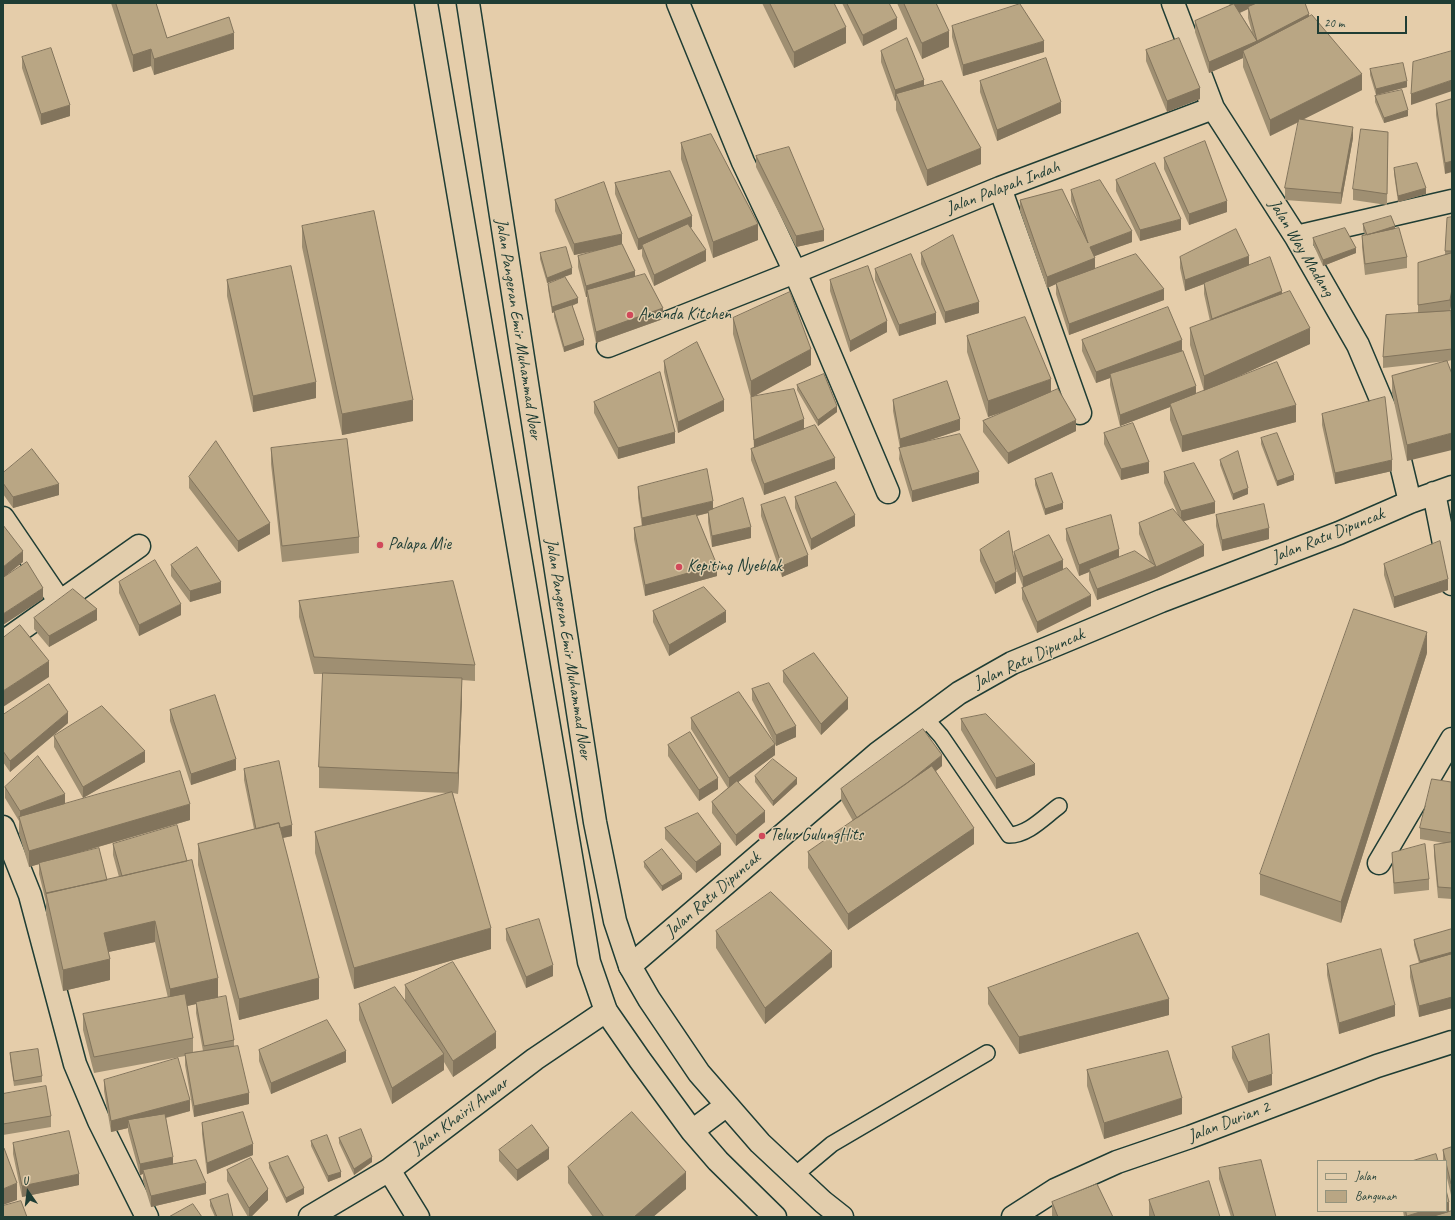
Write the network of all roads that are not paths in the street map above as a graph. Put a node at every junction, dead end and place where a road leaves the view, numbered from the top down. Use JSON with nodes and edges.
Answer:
{"nodes":[{"id":1,"x":426,"y":3,"type":"edge"},
{"id":2,"x":468,"y":3,"type":"edge"},
{"id":3,"x":678,"y":3,"type":"edge"},
{"id":4,"x":1173,"y":3,"type":"edge"},
{"id":5,"x":1213,"y":108,"type":"junction"},
{"id":6,"x":1000,"y":188,"type":"junction"},
{"id":7,"x":1452,"y":201,"type":"edge"},
{"id":8,"x":1296,"y":237,"type":"junction"},
{"id":9,"x":795,"y":272,"type":"junction"},
{"id":10,"x":608,"y":346,"type":"dead end"},
{"id":11,"x":1080,"y":413,"type":"dead end"},
{"id":12,"x":540,"y":468,"type":"junction"},
{"id":13,"x":506,"y":473,"type":"junction"},
{"id":14,"x":1443,"y":490,"type":"edge"},
{"id":15,"x":888,"y":492,"type":"dead end"},
{"id":16,"x":1410,"y":502,"type":"junction"},
{"id":17,"x":3,"y":518,"type":"edge"},
{"id":18,"x":140,"y":546,"type":"dead end"},
{"id":19,"x":1452,"y":584,"type":"edge"},
{"id":20,"x":60,"y":602,"type":"junction"},
{"id":21,"x":3,"y":642,"type":"edge"},
{"id":22,"x":925,"y":718,"type":"junction"},
{"id":23,"x":1448,"y":750,"type":"edge"},
{"id":24,"x":1059,"y":806,"type":"dead end"},
{"id":25,"x":595,"y":822,"type":"junction"},
{"id":26,"x":566,"y":826,"type":"junction"},
{"id":27,"x":3,"y":827,"type":"edge"},
{"id":28,"x":1379,"y":863,"type":"dead end"},
{"id":29,"x":630,"y":966,"type":"junction"},
{"id":30,"x":606,"y":1011,"type":"junction"},
{"id":31,"x":1452,"y":1042,"type":"edge"},
{"id":32,"x":987,"y":1053,"type":"dead end"},
{"id":33,"x":727,"y":1105,"type":"junction"},
{"id":34,"x":692,"y":1131,"type":"junction"},
{"id":35,"x":389,"y":1170,"type":"junction"},
{"id":36,"x":795,"y":1175,"type":"junction"},
{"id":37,"x":147,"y":1217,"type":"edge"},
{"id":38,"x":310,"y":1217,"type":"edge"},
{"id":39,"x":418,"y":1217,"type":"edge"},
{"id":40,"x":775,"y":1217,"type":"edge"},
{"id":41,"x":842,"y":1217,"type":"edge"},
{"id":42,"x":1013,"y":1217,"type":"edge"}],
"edges":[{"from":1,"to":13,"type":"street","name":"Jalan Pangeran Emir Muhammad Noer"},
{"from":2,"to":12,"type":"street","name":"Jalan Pangeran Emir Muhammad Noer"},
{"from":3,"to":9,"type":"street"},
{"from":4,"to":5,"type":"street","name":"Jalan Way Madang"},
{"from":5,"to":6,"type":"street","name":"Jalan Palapah Indah"},
{"from":5,"to":8,"type":"street","name":"Jalan Way Madang"},
{"from":6,"to":9,"type":"street","name":"Jalan Palapah Indah"},
{"from":6,"to":11,"type":"street"},
{"from":7,"to":8,"type":"street"},
{"from":8,"to":16,"type":"street","name":"Jalan Way Madang"},
{"from":9,"to":10,"type":"street","name":"Jalan Palapah Indah"},
{"from":9,"to":15,"type":"street"},
{"from":12,"to":13,"type":"street"},
{"from":12,"to":25,"type":"street","name":"Jalan Pangeran Emir Muhammad Noer"},
{"from":13,"to":26,"type":"street","name":"Jalan Pangeran Emir Muhammad Noer"},
{"from":14,"to":16,"type":"street","name":"Jalan Ratu Dipuncak"},
{"from":14,"to":19,"type":"street"},
{"from":16,"to":22,"type":"street","name":"Jalan Ratu Dipuncak"},
{"from":17,"to":20,"type":"street"},
{"from":18,"to":20,"type":"street"},
{"from":20,"to":21,"type":"street"},
{"from":22,"to":24,"type":"lane"},
{"from":22,"to":29,"type":"street","name":"Jalan Ratu Dipuncak"},
{"from":23,"to":28,"type":"street"},
{"from":25,"to":26,"type":"street"},
{"from":25,"to":29,"type":"street","name":"Jalan Pangeran Emir Muhammad Noer"},
{"from":26,"to":30,"type":"street","name":"Jalan Pangeran Emir Muhammad Noer"},
{"from":27,"to":37,"type":"street"},
{"from":29,"to":33,"type":"street","name":"Jalan Pangeran Emir Muhammad Noer"},
{"from":30,"to":34,"type":"street","name":"Jalan Pangeran Emir Muhammad Noer"},
{"from":30,"to":35,"type":"street","name":"Jalan Khairil Anwar"},
{"from":31,"to":42,"type":"street","name":"Jalan Durian 2"},
{"from":32,"to":36,"type":"lane"},
{"from":33,"to":34,"type":"street"},
{"from":33,"to":36,"type":"street","name":"Jalan Pangeran Emir Muhammad Noer"},
{"from":34,"to":40,"type":"street","name":"Jalan Pangeran Emir Muhammad Noer"},
{"from":35,"to":38,"type":"street","name":"Jalan Khairil Anwar"},
{"from":35,"to":39,"type":"street"},
{"from":36,"to":41,"type":"street","name":"Jalan Pangeran Emir Muhammad Noer"}]}
